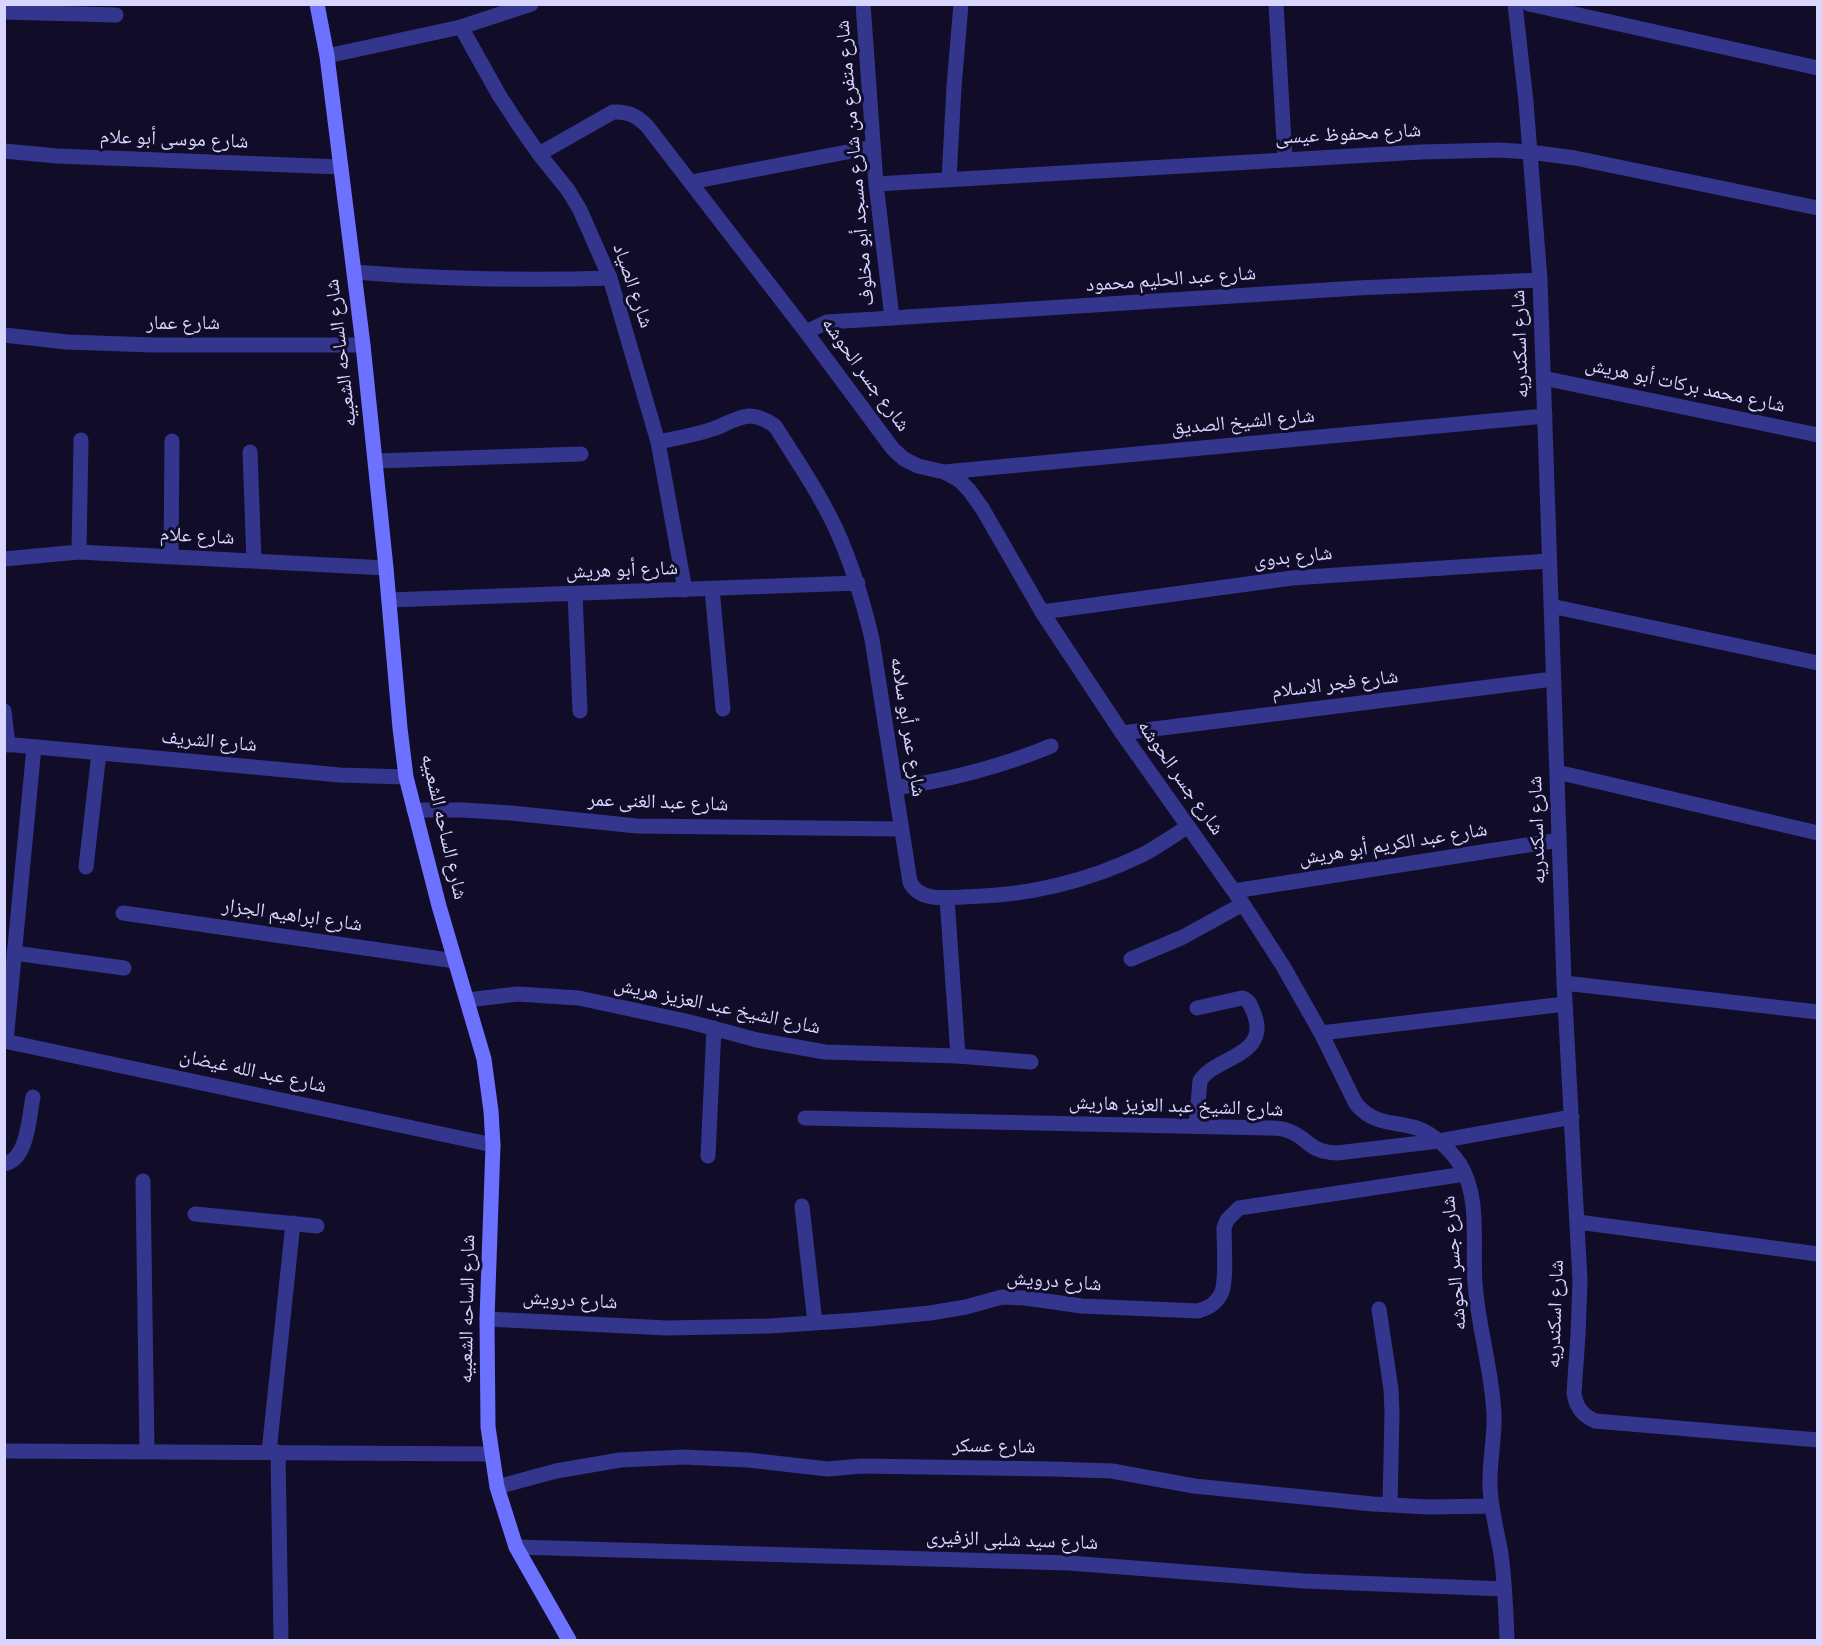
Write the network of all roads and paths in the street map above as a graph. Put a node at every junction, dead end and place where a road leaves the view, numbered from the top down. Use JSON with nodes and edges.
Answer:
{"nodes":[{"id":1,"x":317,"y":4,"type":"edge"},
{"id":2,"x":531,"y":4,"type":"edge"},
{"id":3,"x":863,"y":4,"type":"edge"},
{"id":4,"x":961,"y":4,"type":"edge"},
{"id":5,"x":1276,"y":4,"type":"edge"},
{"id":6,"x":1515,"y":4,"type":"edge"},
{"id":7,"x":1529,"y":4,"type":"edge"},
{"id":8,"x":4,"y":12,"type":"edge"},
{"id":9,"x":116,"y":15,"type":"dead end"},
{"id":10,"x":461,"y":27,"type":"junction"},
{"id":11,"x":327,"y":56,"type":"junction"},
{"id":12,"x":1818,"y":68,"type":"edge"},
{"id":13,"x":873,"y":147,"type":"junction"},
{"id":14,"x":4,"y":151,"type":"edge"},
{"id":15,"x":1530,"y":152,"type":"junction"},
{"id":16,"x":539,"y":154,"type":"junction"},
{"id":17,"x":1285,"y":159,"type":"junction"},
{"id":18,"x":341,"y":167,"type":"junction"},
{"id":19,"x":949,"y":179,"type":"junction"},
{"id":20,"x":691,"y":182,"type":"junction"},
{"id":21,"x":876,"y":183,"type":"junction"},
{"id":22,"x":1818,"y":208,"type":"edge"},
{"id":23,"x":354,"y":272,"type":"junction"},
{"id":24,"x":610,"y":278,"type":"junction"},
{"id":25,"x":1540,"y":280,"type":"junction"},
{"id":26,"x":892,"y":318,"type":"junction"},
{"id":27,"x":807,"y":332,"type":"junction"},
{"id":28,"x":4,"y":335,"type":"edge"},
{"id":29,"x":363,"y":345,"type":"junction"},
{"id":30,"x":1543,"y":378,"type":"junction"},
{"id":31,"x":1545,"y":416,"type":"junction"},
{"id":32,"x":1818,"y":435,"type":"edge"},
{"id":33,"x":81,"y":440,"type":"dead end"},
{"id":34,"x":172,"y":441,"type":"dead end"},
{"id":35,"x":658,"y":442,"type":"junction"},
{"id":36,"x":250,"y":452,"type":"dead end"},
{"id":37,"x":581,"y":454,"type":"dead end"},
{"id":38,"x":376,"y":461,"type":"junction"},
{"id":39,"x":945,"y":472,"type":"junction"},
{"id":40,"x":79,"y":552,"type":"junction"},
{"id":41,"x":171,"y":556,"type":"junction"},
{"id":42,"x":4,"y":559,"type":"edge"},
{"id":43,"x":254,"y":561,"type":"junction"},
{"id":44,"x":1549,"y":561,"type":"junction"},
{"id":45,"x":387,"y":568,"type":"junction"},
{"id":46,"x":858,"y":583,"type":"junction"},
{"id":47,"x":712,"y":589,"type":"junction"},
{"id":48,"x":685,"y":590,"type":"junction"},
{"id":49,"x":575,"y":594,"type":"junction"},
{"id":50,"x":389,"y":600,"type":"junction"},
{"id":51,"x":1551,"y":606,"type":"junction"},
{"id":52,"x":1042,"y":612,"type":"junction"},
{"id":53,"x":1818,"y":663,"type":"edge"},
{"id":54,"x":1553,"y":679,"type":"junction"},
{"id":55,"x":723,"y":709,"type":"dead end"},
{"id":56,"x":4,"y":711,"type":"edge"},
{"id":57,"x":580,"y":711,"type":"dead end"},
{"id":58,"x":1122,"y":733,"type":"junction"},
{"id":59,"x":6,"y":744,"type":"edge"},
{"id":60,"x":1051,"y":746,"type":"dead end"},
{"id":61,"x":34,"y":747,"type":"junction"},
{"id":62,"x":99,"y":753,"type":"junction"},
{"id":63,"x":1557,"y":772,"type":"junction"},
{"id":64,"x":406,"y":777,"type":"junction"},
{"id":65,"x":895,"y":788,"type":"junction"},
{"id":66,"x":414,"y":810,"type":"junction"},
{"id":67,"x":1187,"y":827,"type":"junction"},
{"id":68,"x":901,"y":830,"type":"junction"},
{"id":69,"x":1818,"y":833,"type":"edge"},
{"id":70,"x":1559,"y":840,"type":"junction"},
{"id":71,"x":86,"y":867,"type":"dead end"},
{"id":72,"x":947,"y":898,"type":"junction"},
{"id":73,"x":1238,"y":898,"type":"junction"},
{"id":74,"x":123,"y":913,"type":"dead end"},
{"id":75,"x":14,"y":953,"type":"junction"},
{"id":76,"x":1131,"y":959,"type":"dead end"},
{"id":77,"x":456,"y":961,"type":"junction"},
{"id":78,"x":124,"y":968,"type":"dead end"},
{"id":79,"x":1564,"y":984,"type":"junction"},
{"id":80,"x":468,"y":1000,"type":"junction"},
{"id":81,"x":1565,"y":1004,"type":"junction"},
{"id":82,"x":1197,"y":1008,"type":"dead end"},
{"id":83,"x":1818,"y":1012,"type":"edge"},
{"id":84,"x":714,"y":1028,"type":"junction"},
{"id":85,"x":1321,"y":1033,"type":"junction"},
{"id":86,"x":5,"y":1041,"type":"edge"},
{"id":87,"x":958,"y":1056,"type":"junction"},
{"id":88,"x":1031,"y":1062,"type":"dead end"},
{"id":89,"x":33,"y":1097,"type":"dead end"},
{"id":90,"x":1572,"y":1117,"type":"junction"},
{"id":91,"x":806,"y":1118,"type":"dead end"},
{"id":92,"x":1196,"y":1126,"type":"junction"},
{"id":93,"x":1439,"y":1141,"type":"junction"},
{"id":94,"x":493,"y":1145,"type":"junction"},
{"id":95,"x":708,"y":1156,"type":"dead end"},
{"id":96,"x":4,"y":1164,"type":"edge"},
{"id":97,"x":1465,"y":1174,"type":"junction"},
{"id":98,"x":143,"y":1181,"type":"dead end"},
{"id":99,"x":802,"y":1206,"type":"dead end"},
{"id":100,"x":195,"y":1214,"type":"dead end"},
{"id":101,"x":1578,"y":1222,"type":"junction"},
{"id":102,"x":293,"y":1223,"type":"junction"},
{"id":103,"x":317,"y":1226,"type":"dead end"},
{"id":104,"x":1818,"y":1254,"type":"edge"},
{"id":105,"x":1378,"y":1309,"type":"dead end"},
{"id":106,"x":487,"y":1319,"type":"junction"},
{"id":107,"x":815,"y":1323,"type":"junction"},
{"id":108,"x":1818,"y":1440,"type":"edge"},
{"id":109,"x":4,"y":1450,"type":"edge"},
{"id":110,"x":147,"y":1451,"type":"junction"},
{"id":111,"x":273,"y":1452,"type":"junction"},
{"id":112,"x":492,"y":1454,"type":"junction"},
{"id":113,"x":497,"y":1487,"type":"junction"},
{"id":114,"x":1390,"y":1505,"type":"junction"},
{"id":115,"x":1492,"y":1506,"type":"junction"},
{"id":116,"x":516,"y":1547,"type":"junction"},
{"id":117,"x":1504,"y":1589,"type":"junction"},
{"id":118,"x":280,"y":1641,"type":"edge"},
{"id":119,"x":569,"y":1641,"type":"edge"},
{"id":120,"x":1507,"y":1641,"type":"edge"}],
"edges":[{"from":1,"to":11,"type":"main road","name":"شارع الساحه الشعبيه"},
{"from":2,"to":10,"type":"street"},
{"from":3,"to":13,"type":"street","name":"شارع متفرع من شارع مسجد أبو مخلوف"},
{"from":4,"to":19,"type":"street"},
{"from":5,"to":17,"type":"street"},
{"from":6,"to":15,"type":"street","name":"شارع اسكندريه"},
{"from":7,"to":12,"type":"street"},
{"from":8,"to":9,"type":"street"},
{"from":10,"to":11,"type":"street"},
{"from":10,"to":16,"type":"street","name":"شارع الصياد"},
{"from":11,"to":18,"type":"main road","name":"شارع الساحه الشعبيه"},
{"from":13,"to":20,"type":"street"},
{"from":13,"to":21,"type":"street","name":"شارع متفرع من شارع مسجد أبو مخلوف"},
{"from":14,"to":18,"type":"street","name":"شارع موسى أبو علام"},
{"from":15,"to":17,"type":"street","name":"شارع محفوظ عيسى"},
{"from":15,"to":22,"type":"street","name":"شارع محفوظ عيسى"},
{"from":15,"to":25,"type":"street","name":"شارع اسكندريه"},
{"from":16,"to":20,"type":"street","name":"شارع جسر الحوشه"},
{"from":16,"to":24,"type":"street","name":"شارع الصياد"},
{"from":17,"to":19,"type":"street","name":"شارع محفوظ عيسى"},
{"from":18,"to":23,"type":"main road","name":"شارع الساحه الشعبيه"},
{"from":19,"to":21,"type":"street","name":"شارع محفوظ عيسى"},
{"from":20,"to":27,"type":"street","name":"شارع جسر الحوشه"},
{"from":21,"to":26,"type":"street","name":"شارع متفرع من شارع مسجد أبو مخلوف"},
{"from":23,"to":24,"type":"street"},
{"from":23,"to":29,"type":"main road","name":"شارع الساحه الشعبيه"},
{"from":24,"to":35,"type":"street","name":"شارع الصياد"},
{"from":25,"to":26,"type":"street","name":"شارع عبد الحليم محمود"},
{"from":25,"to":30,"type":"street","name":"شارع اسكندريه"},
{"from":26,"to":27,"type":"street","name":"شارع عبد الحليم محمود"},
{"from":27,"to":39,"type":"street","name":"شارع جسر الحوشه"},
{"from":28,"to":29,"type":"street","name":"شارع عمار"},
{"from":29,"to":38,"type":"main road","name":"شارع الساحه الشعبيه"},
{"from":30,"to":31,"type":"street","name":"شارع اسكندريه"},
{"from":30,"to":32,"type":"street","name":"شارع محمد بركات أبو هريش"},
{"from":31,"to":39,"type":"street","name":"شارع الشيخ الصديق"},
{"from":31,"to":44,"type":"street","name":"شارع اسكندريه"},
{"from":33,"to":40,"type":"street"},
{"from":34,"to":41,"type":"street"},
{"from":35,"to":46,"type":"street","name":"شارع عمر أبو سلامه"},
{"from":35,"to":48,"type":"street","name":"شارع الصياد"},
{"from":36,"to":43,"type":"street"},
{"from":37,"to":38,"type":"street"},
{"from":38,"to":45,"type":"main road","name":"شارع الساحه الشعبيه"},
{"from":39,"to":52,"type":"street","name":"شارع جسر الحوشه"},
{"from":40,"to":41,"type":"street","name":"شارع علام"},
{"from":40,"to":42,"type":"street","name":"شارع علام"},
{"from":41,"to":43,"type":"street","name":"شارع علام"},
{"from":43,"to":45,"type":"street","name":"شارع علام"},
{"from":44,"to":51,"type":"street","name":"شارع اسكندريه"},
{"from":44,"to":52,"type":"street","name":"شارع بدوى"},
{"from":45,"to":50,"type":"main road","name":"شارع الساحه الشعبيه"},
{"from":46,"to":47,"type":"street","name":"شارع أبو هريش"},
{"from":46,"to":65,"type":"street","name":"شارع عمر أبو سلامه"},
{"from":47,"to":48,"type":"street","name":"شارع أبو هريش"},
{"from":47,"to":55,"type":"street"},
{"from":48,"to":49,"type":"street","name":"شارع أبو هريش"},
{"from":49,"to":50,"type":"street","name":"شارع أبو هريش"},
{"from":49,"to":57,"type":"street"},
{"from":50,"to":64,"type":"main road","name":"شارع الساحه الشعبيه"},
{"from":51,"to":53,"type":"street"},
{"from":51,"to":54,"type":"street","name":"شارع اسكندريه"},
{"from":52,"to":58,"type":"street","name":"شارع جسر الحوشه"},
{"from":54,"to":58,"type":"street","name":"شارع فجر الاسلام"},
{"from":54,"to":63,"type":"street","name":"شارع اسكندريه"},
{"from":56,"to":59,"type":"street","name":"شارع الشريف"},
{"from":58,"to":67,"type":"street","name":"شارع جسر الحوشه"},
{"from":59,"to":61,"type":"street","name":"شارع الشريف"},
{"from":60,"to":65,"type":"street"},
{"from":61,"to":62,"type":"street","name":"شارع الشريف"},
{"from":61,"to":75,"type":"street"},
{"from":62,"to":64,"type":"street","name":"شارع الشريف"},
{"from":62,"to":71,"type":"street"},
{"from":63,"to":69,"type":"street"},
{"from":63,"to":70,"type":"street","name":"شارع اسكندريه"},
{"from":64,"to":66,"type":"main road","name":"شارع الساحه الشعبيه"},
{"from":65,"to":68,"type":"street","name":"شارع عمر أبو سلامه"},
{"from":66,"to":68,"type":"street","name":"شارع عبد الغنى عمر"},
{"from":66,"to":77,"type":"main road","name":"شارع الساحه الشعبيه"},
{"from":67,"to":72,"type":"street","name":"شارع عمر أبو سلامه"},
{"from":67,"to":73,"type":"street","name":"شارع جسر الحوشه"},
{"from":68,"to":72,"type":"street","name":"شارع عمر أبو سلامه"},
{"from":70,"to":73,"type":"street","name":"شارع عبد الكريم أبو هريش"},
{"from":70,"to":79,"type":"street","name":"شارع اسكندريه"},
{"from":72,"to":87,"type":"street"},
{"from":73,"to":76,"type":"street","name":"شارع عبد الكريم أبو هريش"},
{"from":73,"to":85,"type":"street","name":"شارع جسر الحوشه"},
{"from":74,"to":77,"type":"street","name":"شارع ابراهيم الجزار"},
{"from":75,"to":78,"type":"street"},
{"from":75,"to":86,"type":"street"},
{"from":77,"to":80,"type":"main road","name":"شارع الساحه الشعبيه"},
{"from":79,"to":81,"type":"street","name":"شارع اسكندريه"},
{"from":79,"to":83,"type":"street"},
{"from":80,"to":84,"type":"street","name":"شارع الشيخ عبد العزيز هريش"},
{"from":80,"to":94,"type":"main road","name":"شارع الساحه الشعبيه"},
{"from":81,"to":85,"type":"street"},
{"from":81,"to":90,"type":"street","name":"شارع اسكندريه"},
{"from":82,"to":92,"type":"street"},
{"from":84,"to":87,"type":"street","name":"شارع الشيخ عبد العزيز هريش"},
{"from":84,"to":95,"type":"street"},
{"from":85,"to":93,"type":"street","name":"شارع جسر الحوشه"},
{"from":86,"to":94,"type":"street","name":"شارع عبد الله غيضان"},
{"from":87,"to":88,"type":"street","name":"شارع الشيخ عبد العزيز هريش"},
{"from":89,"to":96,"type":"street"},
{"from":90,"to":93,"type":"street","name":"شارع الشيخ عبد العزيز هاريش"},
{"from":90,"to":101,"type":"street","name":"شارع اسكندريه"},
{"from":91,"to":92,"type":"street","name":"شارع الشيخ عبد العزيز هاريش"},
{"from":92,"to":93,"type":"street","name":"شارع الشيخ عبد العزيز هاريش"},
{"from":93,"to":97,"type":"street","name":"شارع جسر الحوشه"},
{"from":94,"to":106,"type":"main road","name":"شارع الساحه الشعبيه"},
{"from":97,"to":107,"type":"street","name":"شارع درويش"},
{"from":97,"to":115,"type":"street","name":"شارع جسر الحوشه"},
{"from":98,"to":110,"type":"street"},
{"from":99,"to":107,"type":"street"},
{"from":100,"to":102,"type":"street"},
{"from":101,"to":104,"type":"street"},
{"from":101,"to":108,"type":"street","name":"شارع اسكندريه"},
{"from":102,"to":103,"type":"street"},
{"from":102,"to":111,"type":"street"},
{"from":105,"to":114,"type":"street"},
{"from":106,"to":107,"type":"street","name":"شارع درويش"},
{"from":106,"to":112,"type":"main road","name":"شارع الساحه الشعبيه"},
{"from":109,"to":110,"type":"street"},
{"from":110,"to":111,"type":"street"},
{"from":111,"to":112,"type":"street"},
{"from":111,"to":118,"type":"street"},
{"from":112,"to":113,"type":"main road","name":"شارع الساحه الشعبيه"},
{"from":113,"to":114,"type":"street","name":"شارع عسكر"},
{"from":113,"to":116,"type":"main road","name":"شارع الساحه الشعبيه"},
{"from":114,"to":115,"type":"street","name":"شارع عسكر"},
{"from":115,"to":117,"type":"street","name":"شارع جسر الحوشه"},
{"from":116,"to":117,"type":"street","name":"شارع سيد شلبى الزفيرى"},
{"from":116,"to":119,"type":"main road","name":"شارع الساحه الشعبيه"},
{"from":117,"to":120,"type":"street","name":"شارع جسر الحوشه"}]}
